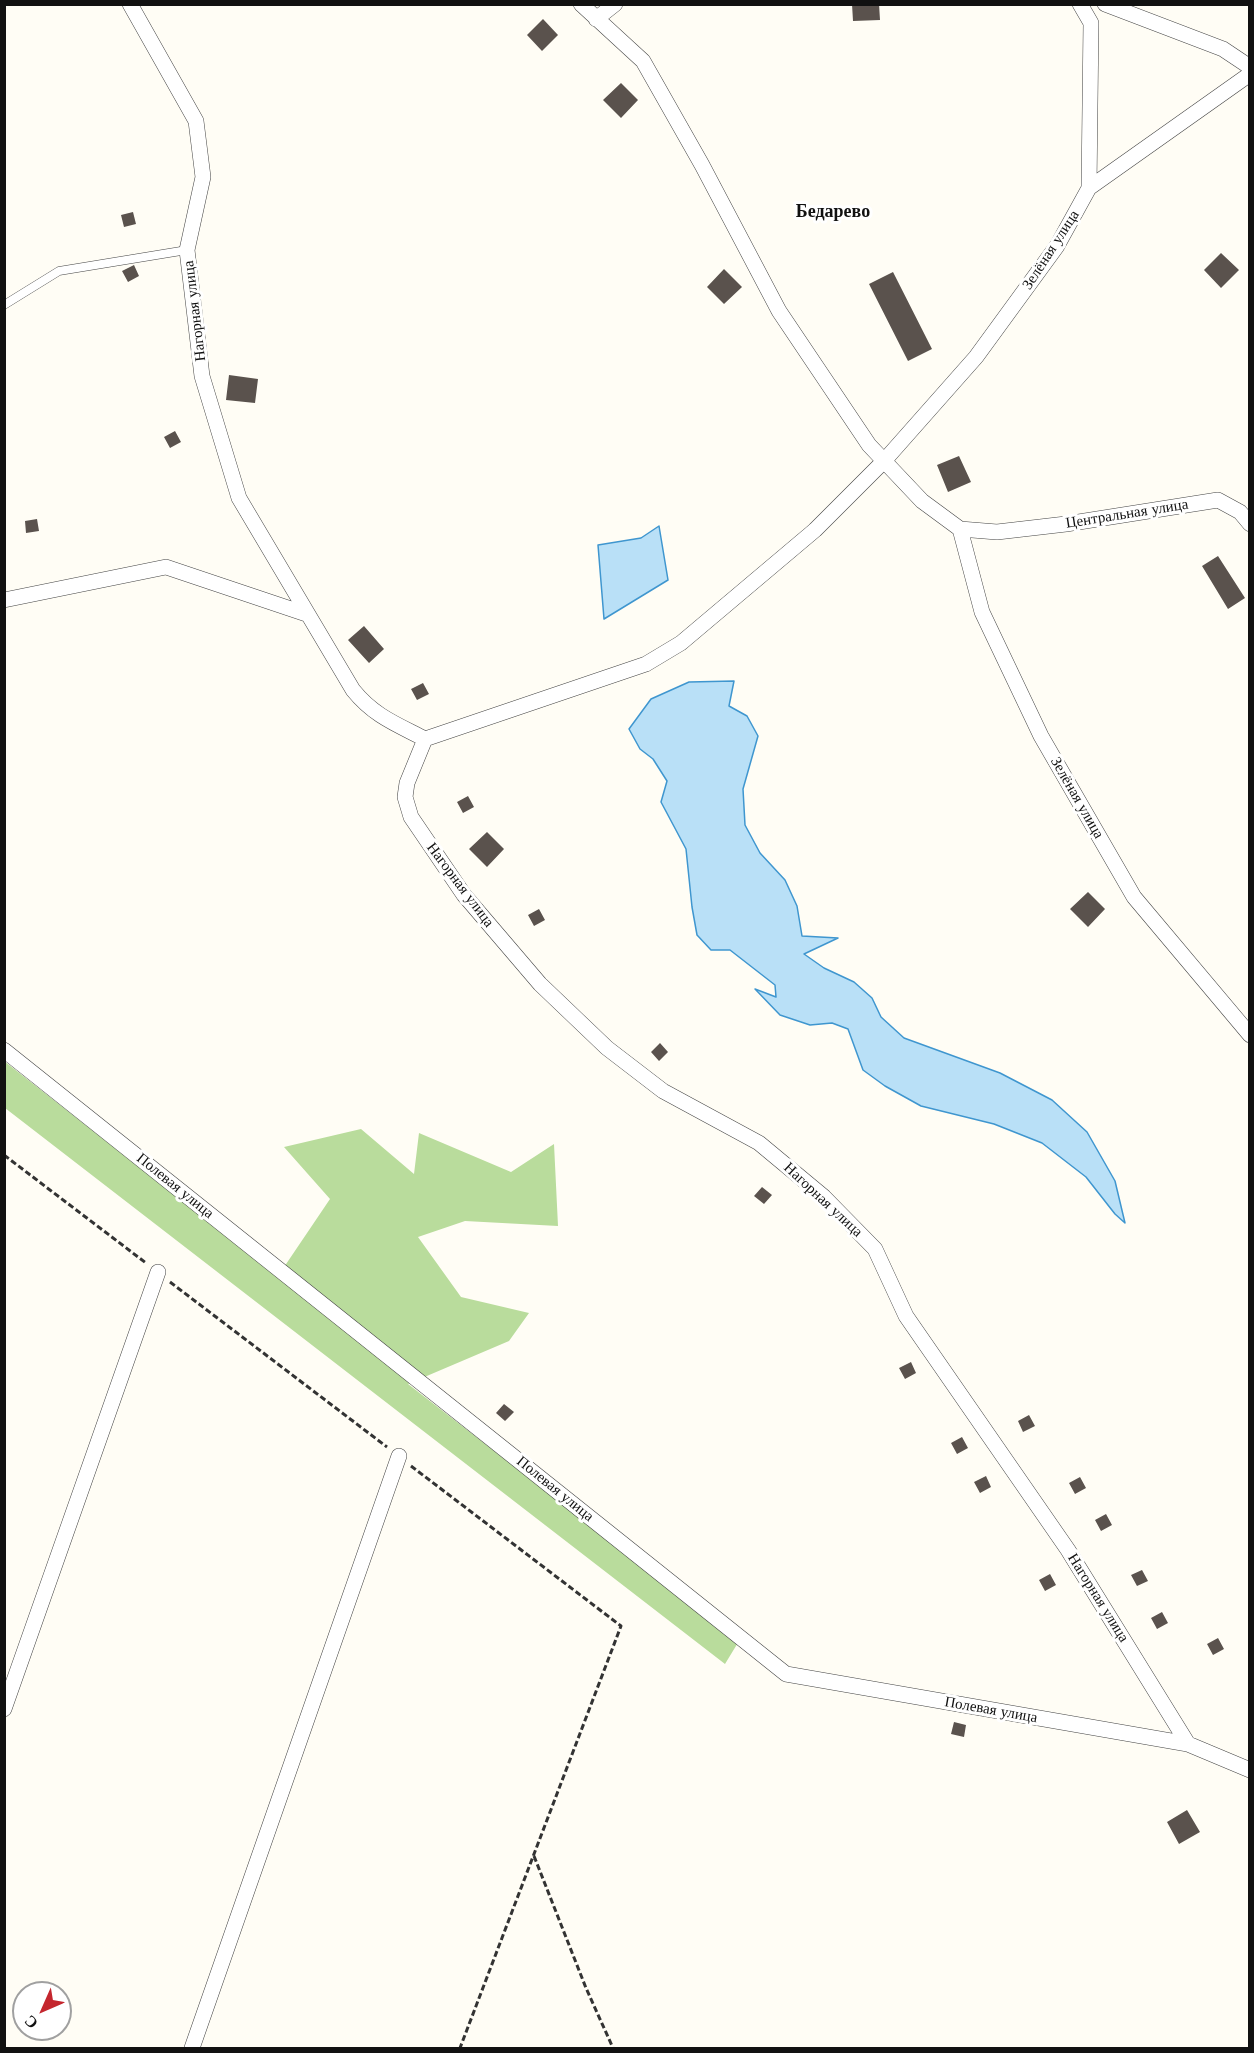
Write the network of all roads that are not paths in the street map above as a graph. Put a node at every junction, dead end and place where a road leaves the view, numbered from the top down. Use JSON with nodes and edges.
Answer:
{"nodes":[{"id":1,"x":130,"y":4,"type":"edge"},
{"id":2,"x":581,"y":4,"type":"edge"},
{"id":3,"x":615,"y":4,"type":"edge"},
{"id":4,"x":1080,"y":4,"type":"edge"},
{"id":5,"x":1105,"y":4,"type":"edge"},
{"id":6,"x":596,"y":19,"type":"junction"},
{"id":7,"x":1250,"y":67,"type":"edge"},
{"id":8,"x":1250,"y":74,"type":"edge"},
{"id":9,"x":1089,"y":188,"type":"junction"},
{"id":10,"x":187,"y":250,"type":"junction"},
{"id":11,"x":4,"y":305,"type":"edge"},
{"id":12,"x":884,"y":461,"type":"junction"},
{"id":13,"x":1250,"y":524,"type":"edge"},
{"id":14,"x":960,"y":530,"type":"junction"},
{"id":15,"x":4,"y":600,"type":"edge"},
{"id":16,"x":306,"y":614,"type":"junction"},
{"id":17,"x":425,"y":739,"type":"junction"},
{"id":18,"x":1250,"y":1035,"type":"edge"},
{"id":19,"x":4,"y":1050,"type":"edge"},
{"id":20,"x":158,"y":1272,"type":"road end"},
{"id":21,"x":399,"y":1456,"type":"road end"},
{"id":22,"x":4,"y":1709,"type":"edge"},
{"id":23,"x":1188,"y":1744,"type":"junction"},
{"id":24,"x":1250,"y":1770,"type":"edge"},
{"id":25,"x":192,"y":2049,"type":"edge"}],
"edges":[{"from":1,"to":10,"type":"street","name":"Нагорная улица"},
{"from":2,"to":6,"type":"street"},
{"from":3,"to":6,"type":"street"},
{"from":4,"to":9,"type":"street"},
{"from":5,"to":7,"type":"street"},
{"from":6,"to":12,"type":"street"},
{"from":8,"to":9,"type":"street","name":"Зелёная улица"},
{"from":9,"to":12,"type":"street","name":"Зелёная улица"},
{"from":10,"to":11,"type":"lane"},
{"from":10,"to":16,"type":"street","name":"Нагорная улица"},
{"from":12,"to":14,"type":"street"},
{"from":12,"to":17,"type":"street","name":"Зелёная улица"},
{"from":13,"to":14,"type":"street","name":"Центральная улица"},
{"from":14,"to":18,"type":"street","name":"Зелёная улица"},
{"from":15,"to":16,"type":"street"},
{"from":16,"to":17,"type":"street","name":"Нагорная улица"},
{"from":17,"to":23,"type":"street","name":"Нагорная улица"},
{"from":19,"to":23,"type":"street","name":"Полевая улица"},
{"from":20,"to":22,"type":"street"},
{"from":21,"to":25,"type":"street"},
{"from":23,"to":24,"type":"street"}]}
